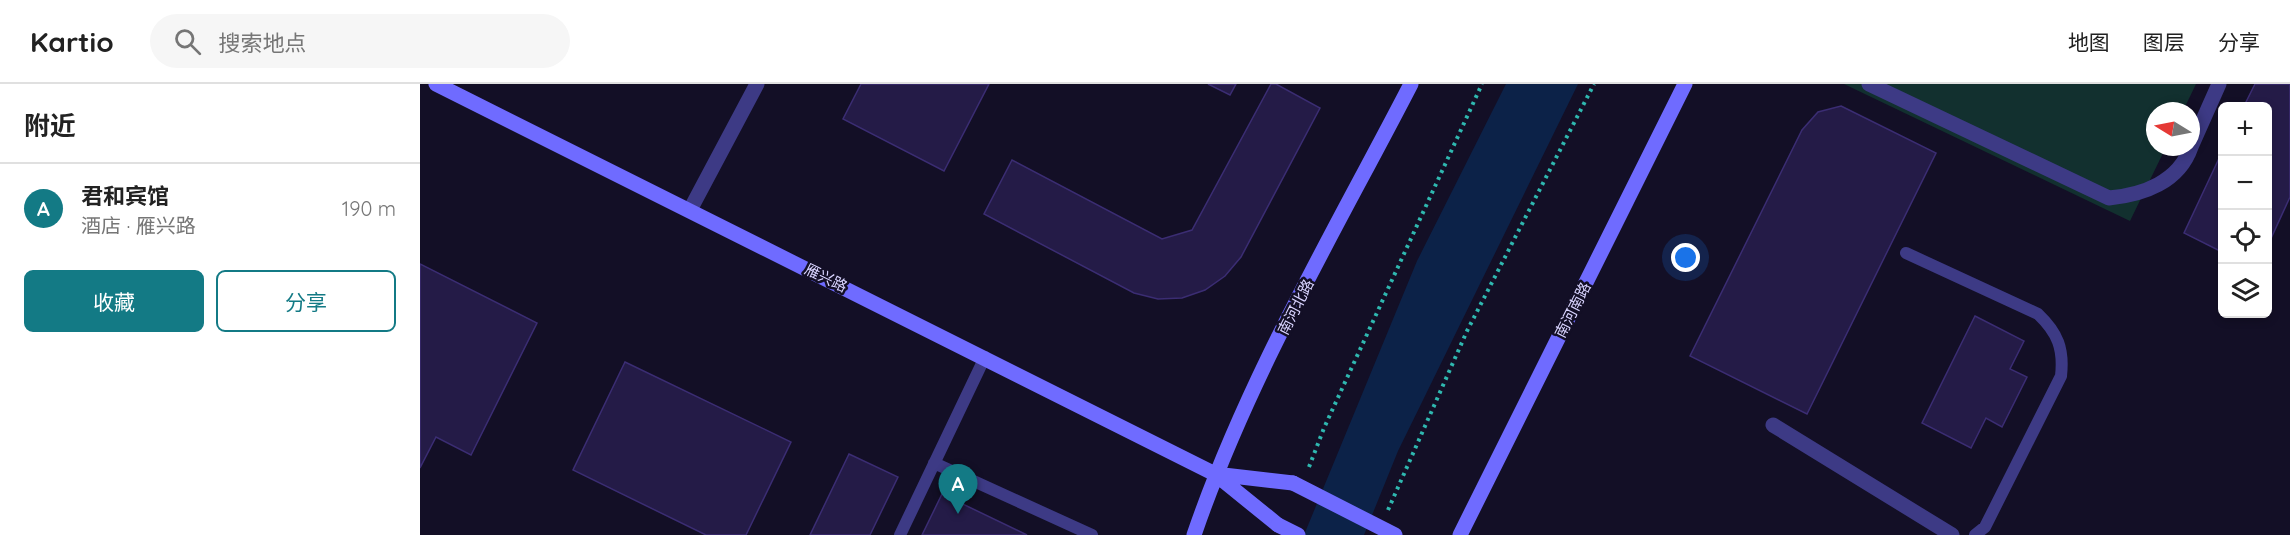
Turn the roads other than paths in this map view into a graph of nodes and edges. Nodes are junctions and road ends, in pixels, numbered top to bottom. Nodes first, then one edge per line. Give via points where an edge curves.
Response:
1 (435, 84) edge
2 (757, 84) edge
3 (1411, 84) edge
4 (1685, 84) edge
5 (1869, 84) edge
6 (2219, 84) edge
7 (2200, 127) edge
8 (2185, 156) edge
9 (690, 210) junction
10 (1906, 254) dead end
11 (985, 357) junction
12 (1773, 425) dead end
13 (934, 463) junction
14 (1215, 474) junction
15 (900, 535) edge
16 (1092, 535) edge
17 (1194, 535) edge
18 (1298, 535) edge
19 (1395, 535) edge
20 (1460, 535) edge
21 (1952, 535) edge
22 (1975, 535) edge

1 - 9 street, 雁兴路
2 - 9 street
3 - 14 street, 南河北路 via 1260,375
4 - 20 street, 南河南路
5 - 8 street via 2109,198 2133,196 2156,187 2175,172
6 - 7 street
9 - 11 street, 雁兴路
10 - 22 lane via 2038,314 2060,342 2061,376 1984,527
11 - 13 lane
11 - 14 street, 雁兴路
12 - 21 street
13 - 15 lane
13 - 16 lane
14 - 17 street, 南河北路
14 - 18 street, bridge via 1278,525
14 - 19 street, bridge via 1293,483

